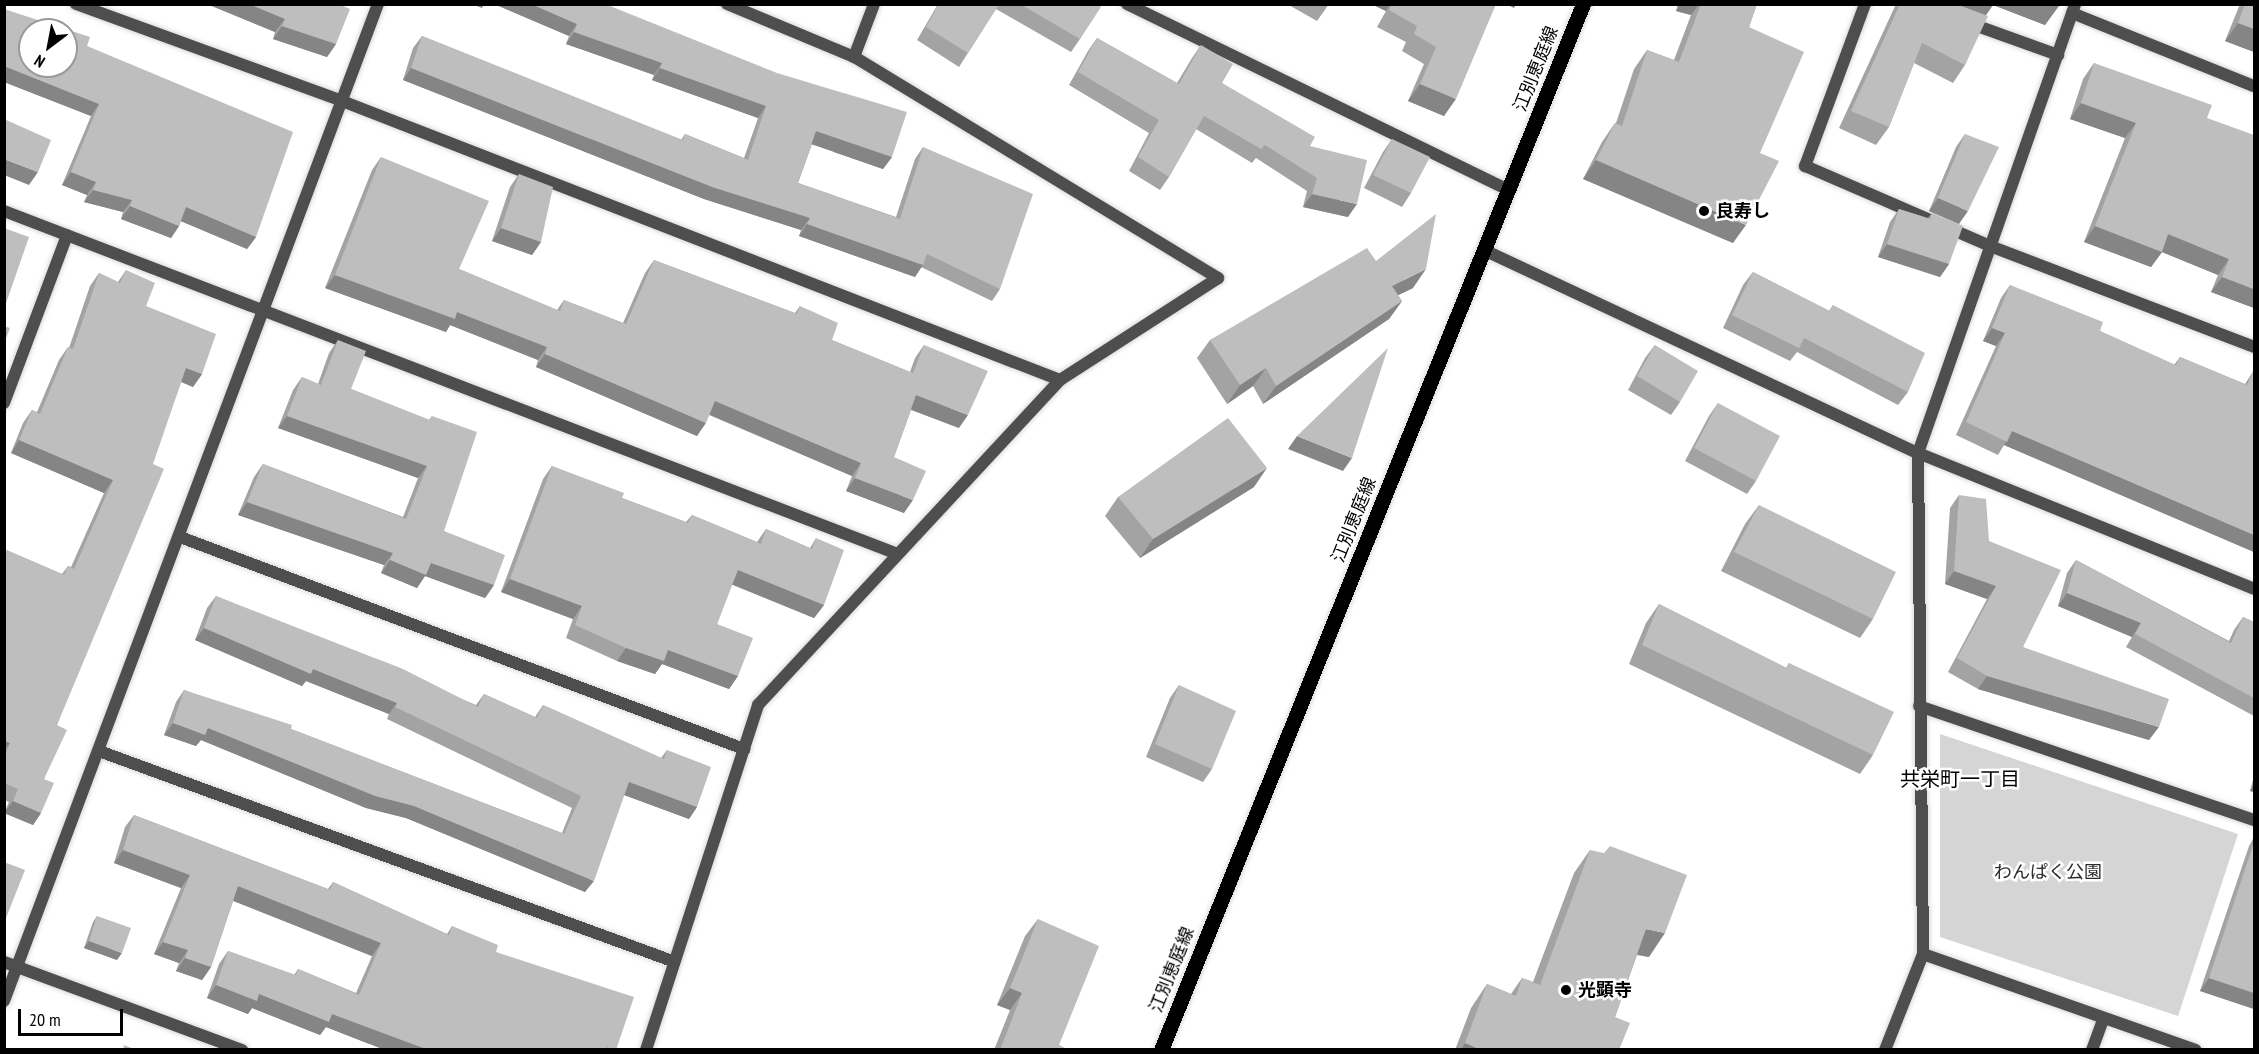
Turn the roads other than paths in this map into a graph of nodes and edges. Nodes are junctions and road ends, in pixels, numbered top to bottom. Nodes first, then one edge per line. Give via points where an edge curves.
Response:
1 (76, 4) edge
2 (378, 4) edge
3 (727, 4) edge
4 (874, 4) edge
5 (1127, 4) edge
6 (1583, 4) edge
7 (1865, 4) edge
8 (2074, 9) edge
9 (1950, 16) edge
10 (2058, 55) junction
11 (854, 57) junction
12 (2254, 86) edge
13 (342, 101) junction
14 (1509, 190) junction
15 (4, 211) edge
16 (67, 235) junction
17 (1990, 246) junction
18 (1484, 250) junction
19 (265, 311) junction
20 (2254, 347) edge
21 (1060, 380) junction
22 (4, 403) edge
23 (1918, 453) junction
24 (180, 537) junction
25 (895, 553) junction
26 (2254, 589) edge
27 (1919, 706) junction
28 (744, 749) junction
29 (99, 751) junction
30 (2254, 820) edge
31 (1923, 954) junction
32 (675, 962) junction
33 (10, 964) edge
34 (4, 1001) edge
35 (2103, 1020) junction
36 (242, 1050) edge
37 (646, 1050) edge
38 (1161, 1050) edge
39 (1885, 1050) edge
40 (2092, 1050) edge
41 (2196, 1050) edge

1 - 13 street
2 - 13 street
3 - 11 street
4 - 11 street
5 - 14 street
6 - 14 main road, 江別恵庭線
7 - 17 street via 1805,166
8 - 10 street
8 - 12 street
9 - 10 street
10 - 17 street
11 - 21 street via 1218,278
13 - 19 street
13 - 21 street
14 - 18 main road, 江別恵庭線
15 - 16 street
16 - 19 street
16 - 22 street
17 - 20 street
17 - 23 street
18 - 23 street
18 - 38 main road, 江別恵庭線
19 - 24 street
19 - 25 street
21 - 25 street
23 - 26 street
23 - 27 street
24 - 28 street
24 - 29 street
25 - 28 street via 758,705
27 - 30 street
27 - 31 street
28 - 32 street
29 - 32 street
29 - 33 street
31 - 35 street
31 - 39 street
32 - 37 street
33 - 34 street
33 - 36 street
35 - 40 street
35 - 41 street

